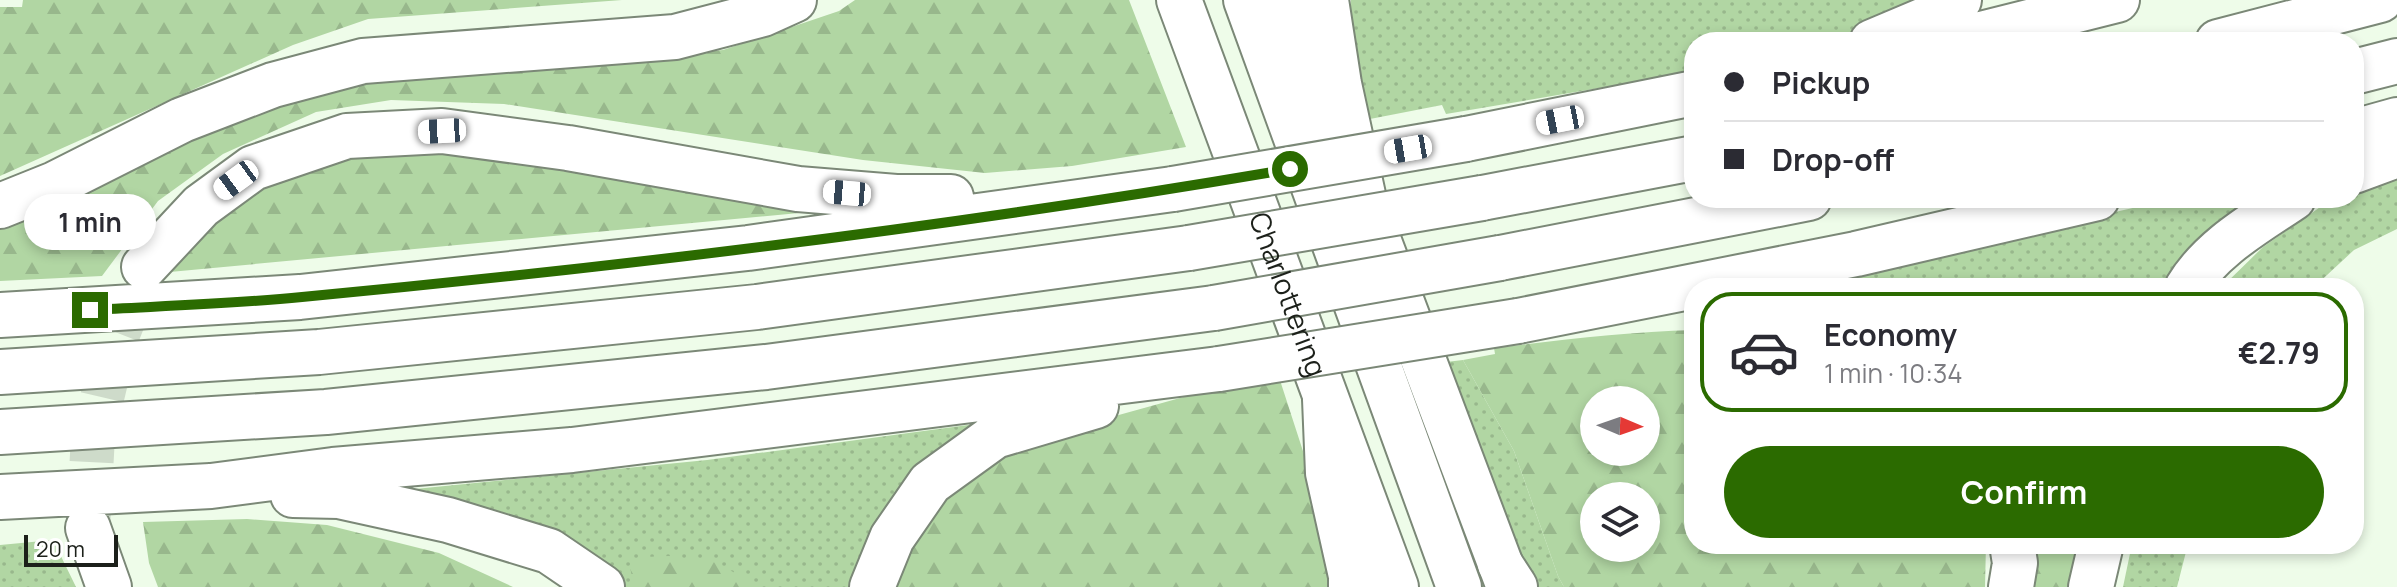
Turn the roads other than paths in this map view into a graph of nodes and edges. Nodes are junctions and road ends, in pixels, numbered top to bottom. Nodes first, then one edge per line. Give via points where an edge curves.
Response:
1 (794, 0) edge
2 (1179, 0) edge
3 (1246, 0) edge
4 (1288, 0) edge
5 (1326, 0) edge
6 (1959, 0) edge
7 (2117, 0) edge
8 (2380, 0) edge
9 (1896, 32) edge
10 (1989, 32) edge
11 (2257, 32) edge
12 (2397, 61) edge
13 (2364, 69) edge
14 (1684, 95) edge
15 (2397, 120) edge
16 (2364, 129) edge
17 (2397, 155) edge
18 (1684, 160) edge
19 (2364, 167) edge
20 (1173, 189) junction
21 (1363, 195) junction
22 (0, 206) edge
23 (1758, 208) edge
24 (2054, 208) edge
25 (2278, 208) edge
26 (144, 267) tunnel mouth
27 (1735, 278) edge
28 (2194, 278) edge
29 (1684, 288) edge
30 (1684, 307) edge
31 (0, 315) edge
32 (1518, 321) junction
33 (1219, 369) junction
34 (0, 372) edge
35 (1325, 399) junction
36 (0, 432) edge
37 (211, 486) junction
38 (0, 497) edge
39 (88, 528) tunnel mouth
40 (2014, 554) edge
41 (2099, 554) edge
42 (1508, 579) edge
43 (109, 587) edge
44 (602, 587) edge
45 (872, 587) edge
46 (1351, 587) edge
47 (1396, 587) edge
48 (1459, 587) edge
49 (2011, 587) edge
50 (2091, 587) edge

1 - 22 highway via 763,14 675,37 363,61 273,85 182,120
2 - 35 highway, Charlottering
3 - 48 highway
4 - 21 highway
5 - 21 highway
6 - 9 highway
7 - 10 highway
8 - 11 highway
12 - 13 highway
14 - 20 highway, bridge
15 - 16 highway
17 - 19 highway
18 - 34 highway, bridge via 1189,248 757,307 319,352
20 - 26 highway via 896,197 798,189 442,131 347,136 253,168 201,206
20 - 31 highway via 748,248 315,296
21 - 42 highway
23 - 36 highway, bridge via 1214,308 766,367 326,412
24 - 27 highway
25 - 28 highway via 2234,238
29 - 32 highway
30 - 32 highway
32 - 33 highway, bridge
33 - 37 highway via 572,450
33 - 45 highway via 995,436 930,483 892,538
35 - 46 highway via 1328,473
35 - 47 highway, Charlottering
37 - 38 highway
37 - 44 highway via 339,496 448,520 549,551
39 - 43 highway
40 - 49 highway
41 - 50 highway

